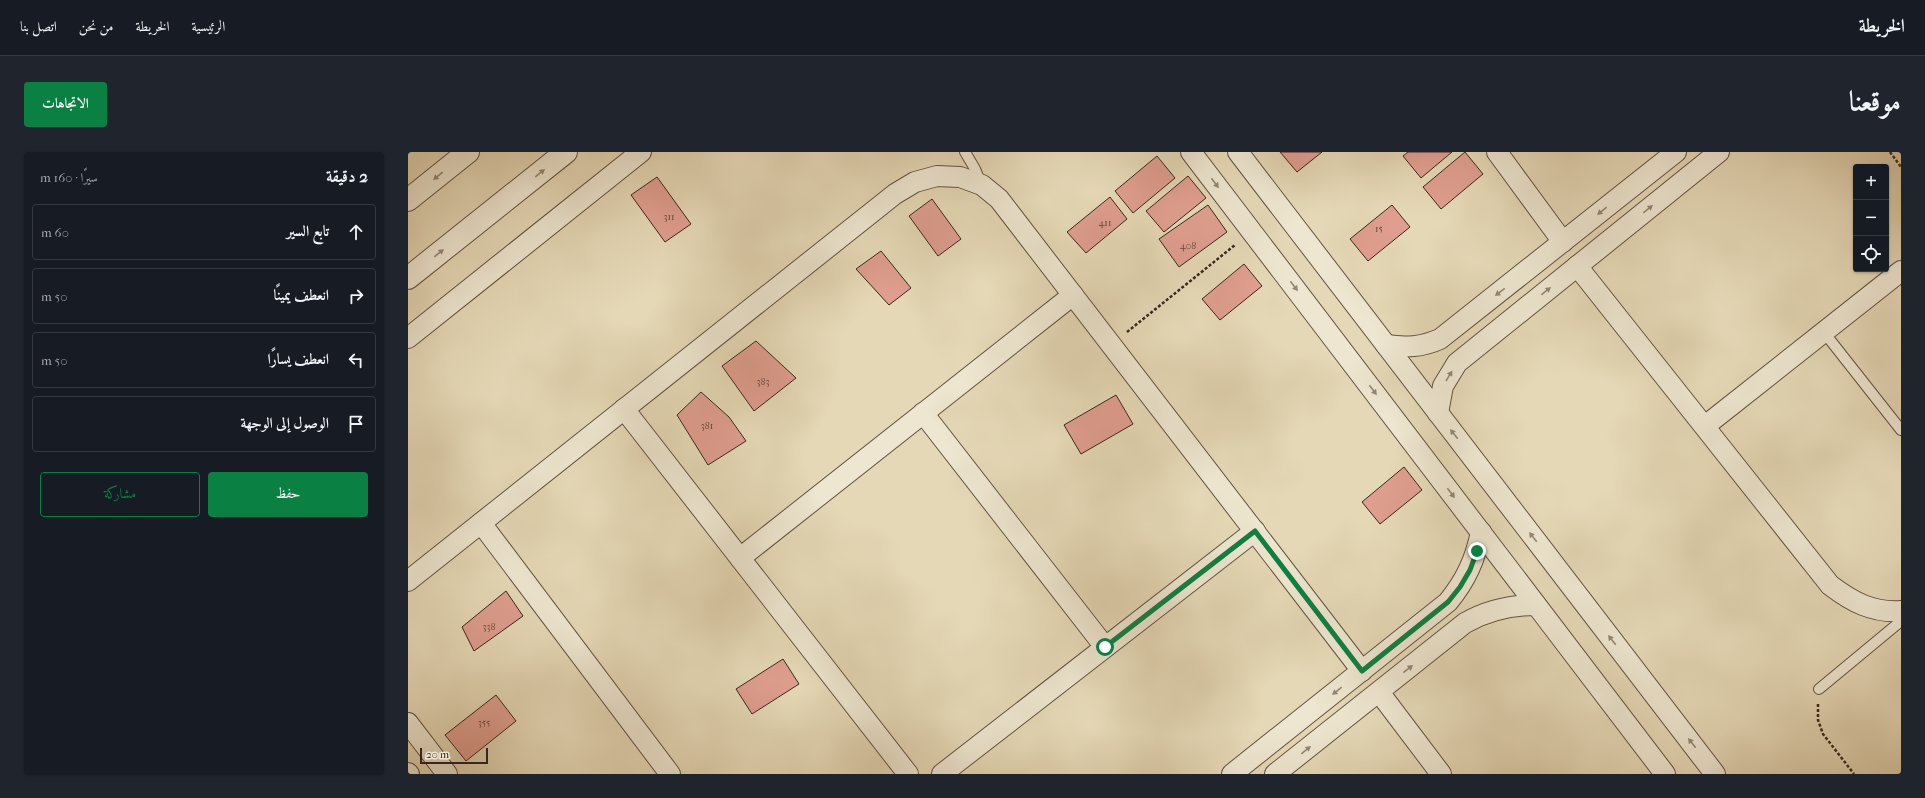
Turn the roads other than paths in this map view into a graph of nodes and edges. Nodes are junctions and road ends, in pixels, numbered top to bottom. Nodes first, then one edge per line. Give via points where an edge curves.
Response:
1 (468, 152) edge
2 (566, 152) edge
3 (641, 152) edge
4 (965, 152) edge
5 (1191, 152) edge
6 (1238, 152) edge
7 (1497, 152) edge
8 (1676, 152) edge
9 (1719, 152) edge
10 (982, 185) junction
11 (408, 200) edge
12 (1563, 242) junction
13 (1577, 266) junction
14 (1901, 271) edge
15 (408, 278) edge
16 (1073, 294) junction
17 (1823, 331) junction
18 (408, 338) edge
19 (1386, 345) junction
20 (624, 409) junction
21 (924, 413) junction
22 (1438, 413) junction
23 (1705, 426) junction
24 (1901, 430) edge
25 (481, 523) junction
26 (1255, 531) junction
27 (1481, 532) junction
28 (740, 558) junction
29 (408, 581) edge
30 (1536, 605) junction
31 (1901, 611) edge
32 (1901, 621) edge
33 (1105, 647) junction
34 (1362, 671) junction
35 (1819, 689) road end
36 (1379, 692) junction
37 (408, 724) edge
38 (447, 774) edge
39 (670, 774) edge
40 (908, 774) edge
41 (942, 774) edge
42 (1232, 774) edge
43 (1275, 774) edge
44 (1441, 774) edge
45 (1665, 774) edge
46 (1715, 774) edge

1 -> 11 street
15 -> 2 street
3 - 18 street
4 - 10 lane
5 -> 27 street
6 - 19 street
7 - 12 street
8 -> 12 street
13 -> 9 street
10 - 16 street via 1000,199
10 - 20 street via 960,177 937,176 915,182 895,194
12 -> 19 street via 1440,339 1413,348
22 -> 13 street via 1443,386 1457,363
13 - 23 street
14 - 17 street
16 - 21 street
16 - 26 street
17 - 23 street
17 - 24 lane
19 - 22 street
20 - 25 street
20 - 28 street
21 - 28 street
21 - 33 street
46 -> 22 street
23 - 31 street via 1830,585 1848,599 1869,608
25 - 29 street
25 - 39 street
26 - 33 street
26 - 34 street
27 - 30 street
27 - 34 street via 1470,570 1448,602
28 - 40 street
36 -> 30 street via 1470,620 1499,608
30 - 45 street
32 - 35 lane
33 - 41 street
34 -> 42 street
43 -> 36 street
36 - 44 street
37 - 38 street

